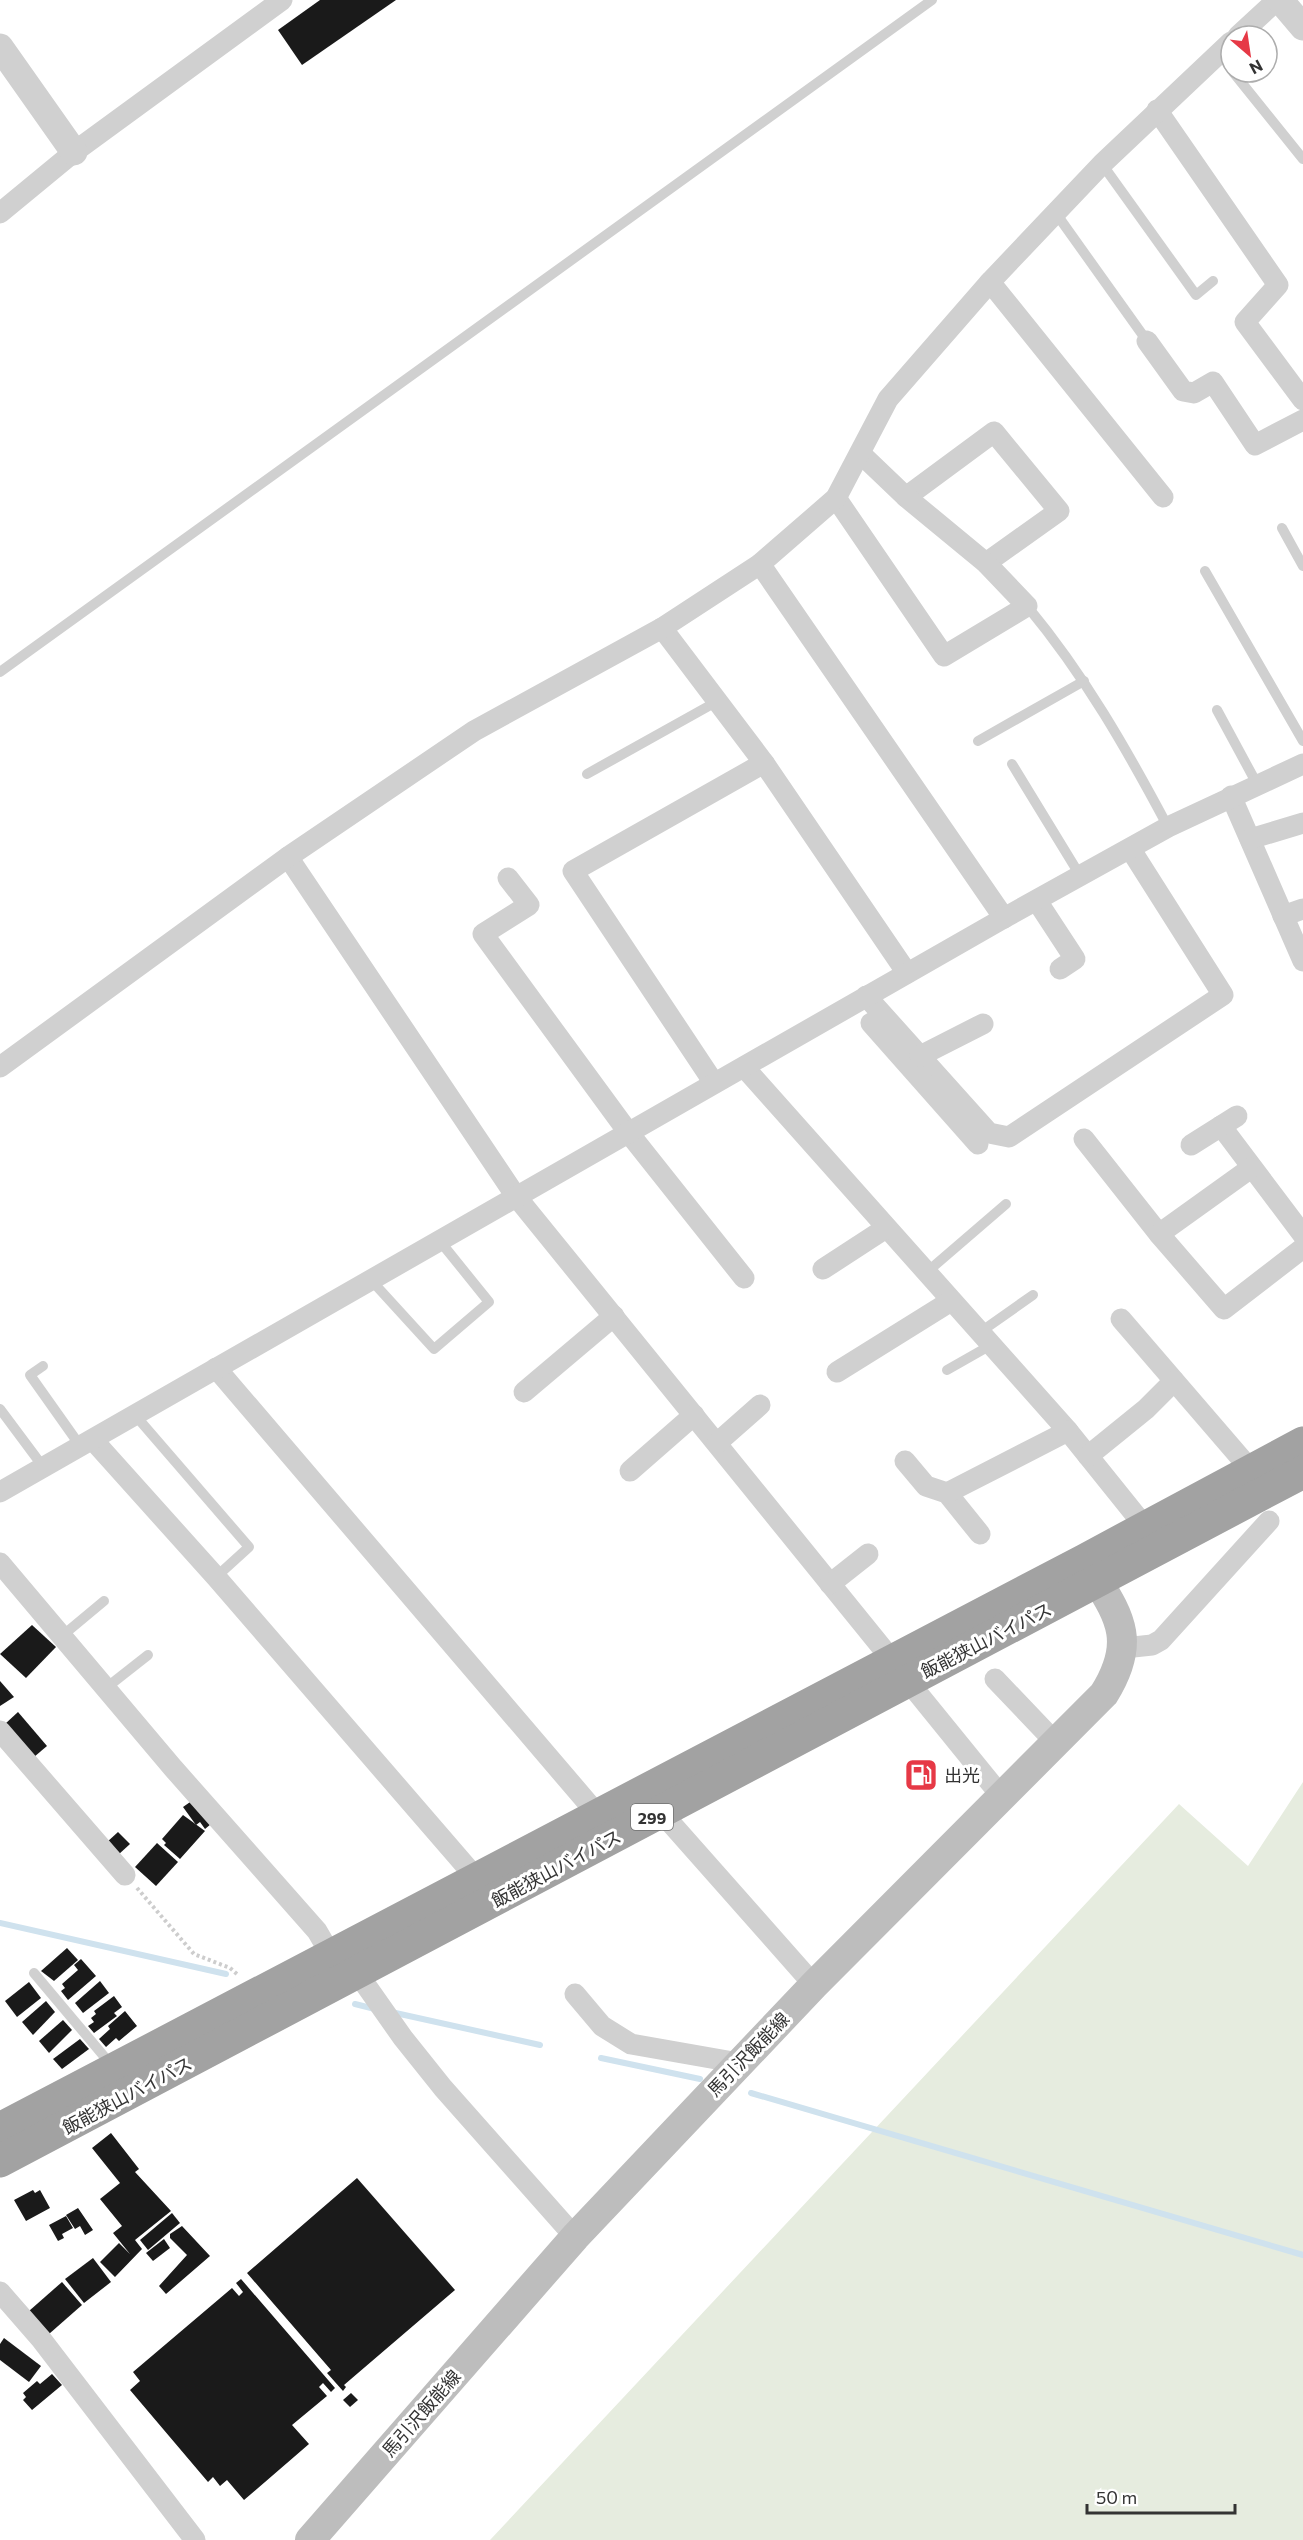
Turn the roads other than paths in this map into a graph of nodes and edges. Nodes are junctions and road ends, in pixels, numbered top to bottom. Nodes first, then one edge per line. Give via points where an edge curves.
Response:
1 (282, 0) edge
2 (932, 0) edge
3 (1279, 0) edge
4 (1252, 24) edge
5 (1303, 27) edge
6 (0, 47) edge
7 (1219, 65) edge
8 (1247, 84) edge
9 (1157, 110) junction
10 (74, 152) junction
11 (1303, 159) edge
12 (1102, 164) junction
13 (1055, 212) junction
14 (0, 213) edge
15 (1213, 281) dead end
16 (990, 282) junction
17 (1147, 341) joint
18 (1303, 400) edge
19 (1303, 420) edge
20 (861, 454) junction
21 (906, 497) junction
22 (1163, 497) dead end
23 (836, 498) junction
24 (1282, 528) dead end
25 (987, 563) junction
26 (760, 564) junction
27 (1303, 566) edge
28 (1205, 571) dead end
29 (1027, 606) junction
30 (662, 628) junction
31 (0, 672) edge
32 (1084, 681) junction
33 (716, 702) junction
34 (1217, 711) dead end
35 (978, 741) dead end
36 (1303, 741) edge
37 (764, 763) junction
38 (1012, 764) dead end
39 (1303, 764) edge
40 (587, 774) dead end
41 (1257, 784) junction
42 (1231, 796) junction
43 (1303, 823) edge
44 (1168, 827) junction
45 (1250, 840) junction
46 (1131, 850) junction
47 (288, 857) junction
48 (1081, 877) junction
49 (508, 878) dead end
50 (1037, 901) junction
51 (1293, 913) edge
52 (1004, 918) junction
53 (1303, 961) edge
54 (1060, 969) dead end
55 (907, 973) junction
56 (860, 1000) junction
57 (983, 1024) dead end
58 (920, 1056) junction
59 (0, 1067) edge
60 (744, 1067) junction
61 (714, 1083) junction
62 (628, 1132) junction
63 (1084, 1139) dead end
64 (978, 1144) dead end
65 (1191, 1145) dead end
66 (1251, 1168) junction
67 (515, 1196) junction
68 (1006, 1204) dead end
69 (1299, 1224) edge
70 (886, 1228) junction
71 (1159, 1234) junction
72 (439, 1240) junction
73 (1303, 1248) edge
74 (823, 1269) dead end
75 (927, 1272) junction
76 (744, 1278) dead end
77 (372, 1280) junction
78 (1033, 1295) dead end
79 (951, 1301) junction
80 (614, 1316) junction
81 (1121, 1319) dead end
82 (985, 1339) junction
83 (43, 1366) dead end
84 (216, 1368) junction
85 (947, 1370) dead end
86 (837, 1372) dead end
87 (1174, 1381) junction
88 (524, 1392) dead end
89 (760, 1405) dead end
90 (0, 1409) edge
91 (135, 1415) junction
92 (694, 1415) junction
93 (1068, 1431) junction
94 (87, 1443) junction
95 (717, 1443) junction
96 (1303, 1443) edge
97 (1088, 1456) junction
98 (905, 1461) dead end
99 (44, 1468) junction
100 (1251, 1470) junction
101 (630, 1471) dead end
102 (1303, 1472) edge
103 (0, 1492) edge
104 (946, 1493) junction
105 (1269, 1521) dead end
106 (1146, 1528) junction
107 (980, 1534) dead end
108 (868, 1554) dead end
109 (0, 1563) edge
110 (1092, 1571) junction
111 (216, 1577) junction
112 (830, 1584) junction
113 (104, 1601) dead end
114 (62, 1636) junction
115 (1124, 1648) junction
116 (148, 1655) dead end
117 (899, 1670) junction
118 (995, 1679) dead end
119 (106, 1688) junction
120 (0, 1731) edge
121 (1056, 1743) junction
122 (1002, 1797) junction
123 (661, 1812) junction
124 (598, 1815) junction
125 (125, 1875) road end
126 (477, 1879) junction
127 (332, 1955) junction
128 (34, 1973) dead end
129 (358, 1974) junction
130 (814, 1985) junction
131 (575, 1994) dead end
132 (739, 2063) junction
133 (115, 2069) junction
134 (0, 2129) edge
135 (0, 2161) edge
136 (575, 2237) junction
137 (0, 2292) edge
138 (195, 2540) edge
139 (310, 2540) edge

1 - 10 street
2 - 31 lane
3 - 4 street
3 - 5 street
6 - 10 street
7 - 9 street
8 - 11 lane
9 - 12 street
9 - 18 street via 1278,285 1245,322
10 - 14 street
12 - 13 street
12 - 15 lane via 1196,295
13 - 16 street
13 - 17 lane
16 - 20 street via 888,399
16 - 22 street
17 - 19 street via 1183,391 1194,393 1213,382 1255,445
20 - 21 street
20 - 23 street
21 - 25 street
21 - 25 street via 994,432 1059,511
23 - 26 street
23 - 29 street via 944,656
24 - 27 lane
25 - 29 street
26 - 30 street
26 - 52 street
28 - 36 lane
29 - 32 lane
30 - 33 street
30 - 47 street via 474,731
32 - 35 lane
32 - 44 lane via 1113,725
33 - 37 street
33 - 40 lane
34 - 41 lane
37 - 55 street
37 - 61 street via 573,871
38 - 48 lane
39 - 41 street
41 - 42 street
42 - 44 street
42 - 45 street
43 - 45 street
44 - 46 street
45 - 51 street
46 - 48 street
46 - 58 street via 1223,995 1009,1137 989,1133
47 - 59 street
47 - 67 street
48 - 50 street
49 - 62 street via 529,905 483,934
50 - 52 street
50 - 54 street via 1075,959
51 - 53 street
52 - 55 street
55 - 56 street
56 - 58 street
56 - 60 street
56 - 64 street
57 - 58 street
60 - 61 street
60 - 70 street
61 - 62 street
62 - 67 street
62 - 76 street
63 - 71 street
65 - 66 street via 1229,1121
66 - 69 street
66 - 71 street
67 - 72 street
67 - 80 street
68 - 75 lane
70 - 74 street
70 - 75 street
71 - 73 street via 1224,1309
72 - 77 street
72 - 77 lane via 489,1302 434,1349
75 - 79 street
77 - 84 street
78 - 82 lane
79 - 82 street
79 - 86 street
80 - 88 street
80 - 92 street
81 - 87 street
82 - 85 lane
82 - 93 street
83 - 94 lane via 30,1375
84 - 91 street
84 - 124 street
87 - 97 street
87 - 100 street
89 - 95 street
90 - 99 lane
91 - 94 street
91 - 111 lane via 249,1547
92 - 95 street
92 - 101 street
93 - 97 street
93 - 104 street
94 - 99 street
94 - 111 street
95 - 112 street
96 - 100 highway, 飯能狭山バイパス / 299
97 - 106 street
98 - 104 street via 926,1486
99 - 103 street
100 - 106 highway, 飯能狭山バイパス / 299
102 - 110 highway, 飯能狭山バイパス / 299
104 - 107 street
105 - 115 street via 1161,1640
106 - 110 highway, 飯能狭山バイパス / 299
108 - 112 street
109 - 114 street
110 - 115 main road via 1123,1630
110 - 117 highway, 飯能狭山バイパス / 299
111 - 126 street
112 - 117 street
113 - 114 lane
114 - 119 street
115 - 121 main road, 馬引沢飯能線 via 1104,1694
116 - 119 lane
117 - 122 street
117 - 123 highway, 飯能狭山バイパス / 299
117 - 124 highway, 飯能狭山バイパス / 299
118 - 121 street
119 - 127 street via 317,1931
120 - 125 street
121 - 122 main road, 馬引沢飯能線
122 - 130 main road, 馬引沢飯能線
123 - 129 highway, 飯能狭山バイパス / 299
123 - 130 street
124 - 126 highway, 飯能狭山バイパス / 299
126 - 127 highway, 飯能狭山バイパス / 299
127 - 133 highway, 飯能狭山バイパス / 299
128 - 133 lane
129 - 135 highway, 飯能狭山バイパス / 299
129 - 136 street via 443,2088
130 - 132 main road, 馬引沢飯能線
131 - 132 street via 602,2026 631,2044
132 - 136 main road, 馬引沢飯能線
133 - 134 highway, 飯能狭山バイパス / 299
136 - 139 main road, 馬引沢飯能線
137 - 138 street via 41,2339

